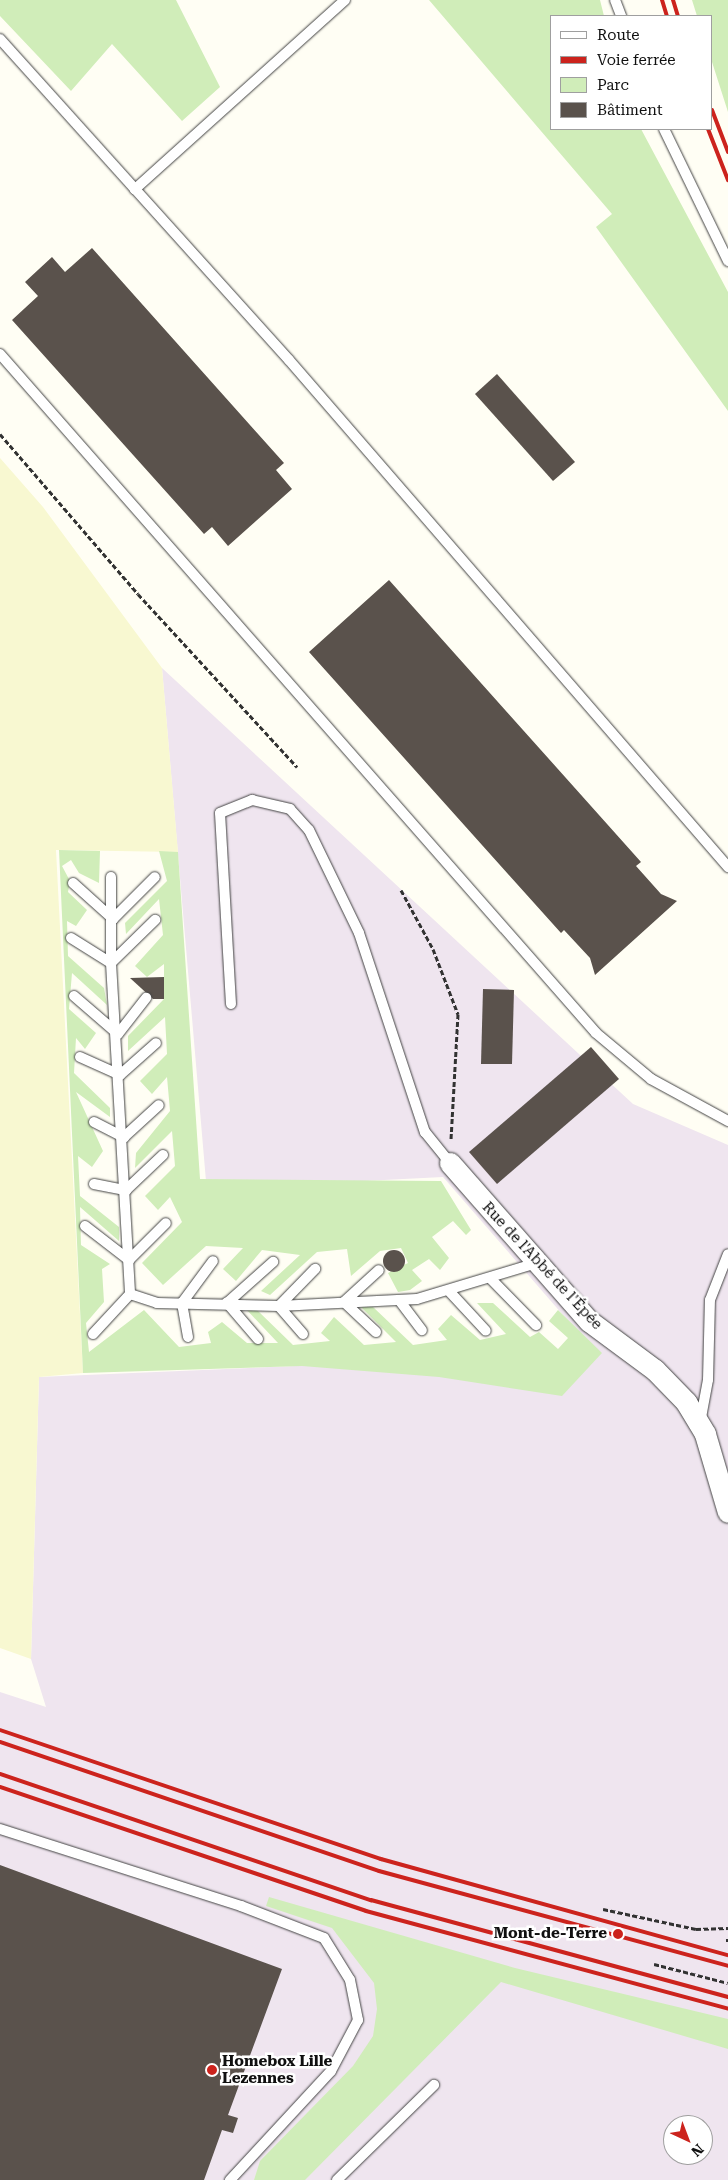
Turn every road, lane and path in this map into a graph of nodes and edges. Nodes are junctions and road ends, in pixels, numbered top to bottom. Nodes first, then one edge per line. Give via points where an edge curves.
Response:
1 (615, 0) edge
2 (341, 1) edge
3 (621, 15) edge
4 (0, 39) edge
5 (664, 130) edge
6 (135, 189) junction
7 (728, 261) edge
8 (0, 354) edge
9 (0, 434) edge
10 (297, 767) dead end
11 (728, 867) edge
12 (111, 877) dead end
13 (155, 877) dead end
14 (73, 883) dead end
15 (400, 890) dead end
16 (113, 918) junction
17 (155, 920) dead end
18 (71, 938) dead end
19 (111, 963) junction
20 (74, 996) dead end
21 (146, 998) dead end
22 (231, 1004) dead end
23 (118, 1034) junction
24 (156, 1043) dead end
25 (80, 1057) dead end
26 (120, 1075) junction
27 (158, 1104) dead end
28 (728, 1121) edge
29 (94, 1122) dead end
30 (124, 1137) junction
31 (162, 1155) dead end
32 (450, 1164) junction
33 (94, 1184) dead end
34 (126, 1190) junction
35 (166, 1223) dead end
36 (85, 1226) dead end
37 (728, 1254) edge
38 (129, 1260) junction
39 (213, 1261) dead end
40 (273, 1262) dead end
41 (537, 1263) junction
42 (315, 1269) dead end
43 (379, 1270) dead end
44 (490, 1278) junction
45 (449, 1291) junction
46 (130, 1294) junction
47 (398, 1300) junction
48 (344, 1302) junction
49 (182, 1303) junction
50 (227, 1303) junction
51 (279, 1306) junction
52 (536, 1325) dead end
53 (422, 1330) dead end
54 (486, 1331) dead end
55 (376, 1332) dead end
56 (92, 1334) dead end
57 (303, 1334) dead end
58 (188, 1336) dead end
59 (258, 1339) dead end
60 (700, 1423) junction
61 (728, 1512) edge
62 (0, 1829) edge
63 (603, 1909) dead end
64 (728, 1928) edge
65 (654, 1964) dead end
66 (728, 1983) edge
67 (434, 2086) dead end
68 (230, 2180) edge
69 (337, 2180) edge

1 - 3 lane
2 - 6 lane
4 - 6 lane
5 - 7 lane
6 - 11 lane via 289,360
8 - 28 lane via 596,1033 651,1079
9 - 10 path via 138,594
12 - 16 lane
13 - 16 lane
14 - 16 lane
15 - 32 path via 433,949 458,1014
16 - 19 lane
17 - 19 lane
18 - 19 lane
19 - 23 lane
20 - 23 lane
21 - 23 lane
22 - 32 lane via 220,813 252,800 290,809 309,830 359,933 425,1132
23 - 26 lane
24 - 26 lane
25 - 26 lane
26 - 30 lane
27 - 30 lane
29 - 30 lane
30 - 34 lane
31 - 34 lane
32 - 41 street, Rue de l'Abbé de l'Épée
33 - 34 lane
34 - 38 lane
35 - 38 lane
36 - 38 lane
37 - 60 lane via 710,1300 708,1380
38 - 46 lane
39 - 49 lane
40 - 50 lane
41 - 44 lane
41 - 60 street, Rue de l'Abbé de l'Épée via 589,1321 671,1385
42 - 51 lane
43 - 48 lane
44 - 45 lane
44 - 52 lane
45 - 47 lane
45 - 54 lane
46 - 49 lane via 157,1303
46 - 56 lane
47 - 48 lane
47 - 53 lane
48 - 51 lane
48 - 55 lane
49 - 50 lane
49 - 58 lane
50 - 51 lane
50 - 59 lane
51 - 57 lane
60 - 61 street, Rue de l'Abbé de l'Épée
62 - 68 lane via 241,1906 324,1938 350,1980 358,2020 331,2071
63 - 64 path via 696,1929
65 - 66 path
67 - 69 lane

